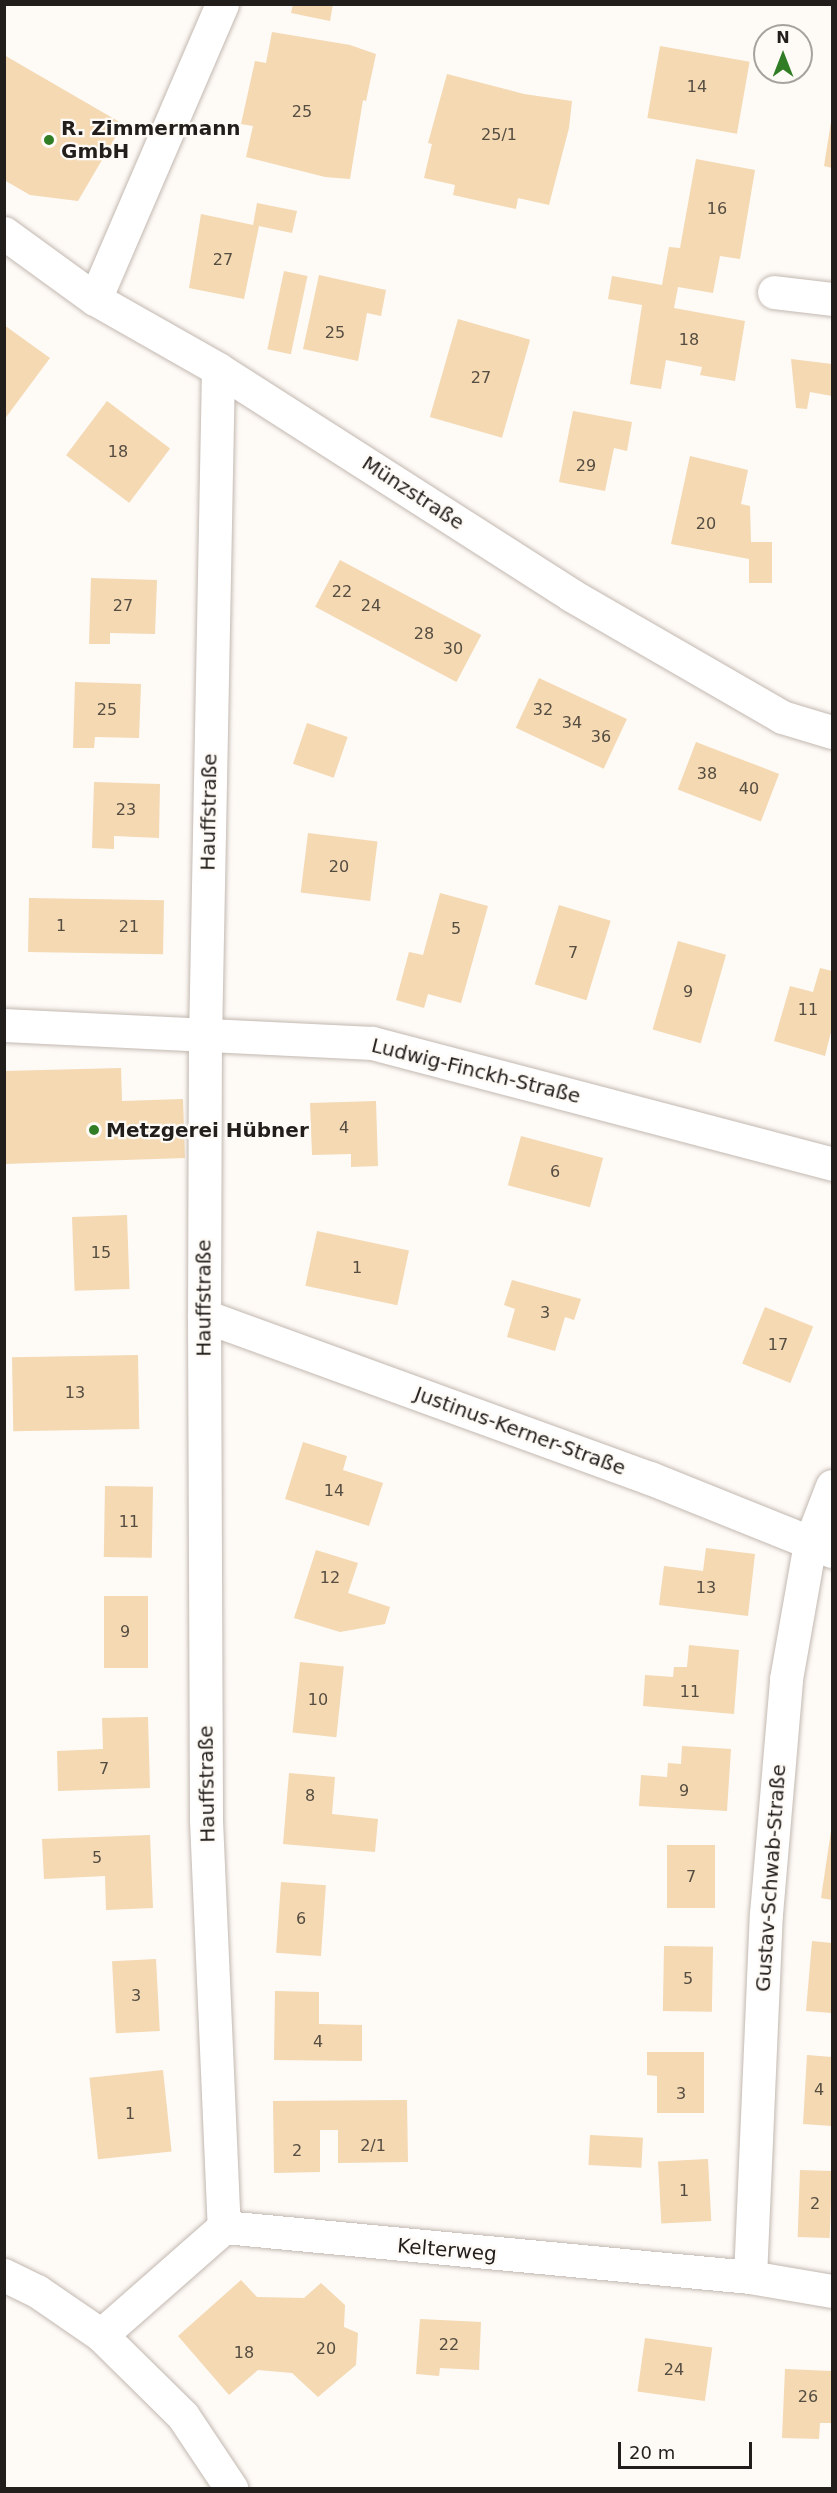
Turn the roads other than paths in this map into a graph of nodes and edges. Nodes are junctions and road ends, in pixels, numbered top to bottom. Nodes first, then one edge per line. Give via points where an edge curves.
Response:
1 (222, 4) edge
2 (4, 233) edge
3 (774, 292) dead end
4 (95, 299) junction
5 (832, 299) edge
6 (218, 369) junction
7 (832, 732) edge
8 (4, 1025) edge
9 (205, 1037) junction
10 (832, 1164) edge
11 (204, 1316) junction
12 (832, 1486) edge
13 (821, 1547) edge
14 (225, 2227) junction
15 (4, 2274) edge
16 (750, 2277) junction
17 (832, 2291) edge
18 (100, 2335) junction
19 (231, 2488) edge

1 - 4 street
2 - 4 street, Münzstraße
3 - 5 street
4 - 6 street, Münzstraße
6 - 7 street, Münzstraße via 571,595 782,717
6 - 9 street, Hauffstraße
8 - 9 street, Ludwig-Finckh-Straße
9 - 10 street, Ludwig-Finckh-Straße via 372,1043
9 - 11 street, Hauffstraße
11 - 13 street, Justinus-Kerner-Straße via 651,1478
11 - 14 street, Hauffstraße via 206,1820
12 - 13 street, Gustav-Schwab-Straße
13 - 16 street, Gustav-Schwab-Straße via 786,1679 767,1902
14 - 16 street, Kelterweg
14 - 18 street
15 - 18 street via 37,2291
16 - 17 street, Kelterweg
18 - 19 street via 183,2416

